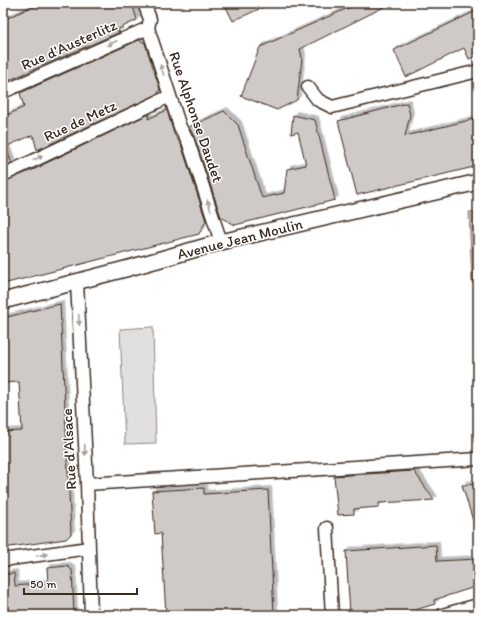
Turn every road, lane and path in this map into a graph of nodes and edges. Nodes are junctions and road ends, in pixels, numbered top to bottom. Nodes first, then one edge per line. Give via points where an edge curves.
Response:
1 (144, 3) edge
2 (148, 28) junction
3 (478, 71) edge
4 (308, 87) dead end
5 (3, 92) edge
6 (170, 96) junction
7 (3, 175) edge
8 (478, 182) edge
9 (221, 242) junction
10 (77, 282) junction
11 (3, 301) edge
12 (478, 459) edge
13 (86, 484) junction
14 (328, 528) dead end
15 (89, 548) junction
16 (3, 560) edge
17 (478, 604) edge
18 (91, 615) edge
19 (332, 615) edge
20 (442, 615) edge

1 - 2 street, Rue Alphonse Daudet via 150,19
2 -> 5 street, Rue d'Austerlitz
6 -> 2 street, Rue Alphonse Daudet
3 - 4 street via 332,107 318,100
7 -> 6 street, Rue de Metz
9 -> 6 street, Rue Alphonse Daudet via 188,141 180,127
8 - 9 street, Avenue Jean Moulin
9 - 10 street, Avenue Jean Moulin
10 - 11 street, Avenue Jean Moulin
10 -> 13 street, Rue d'Alsace
12 - 13 street
13 - 15 street, Rue d'Alsace
14 - 19 street
16 -> 15 street
15 - 18 street, Rue d'Alsace
17 - 20 street

